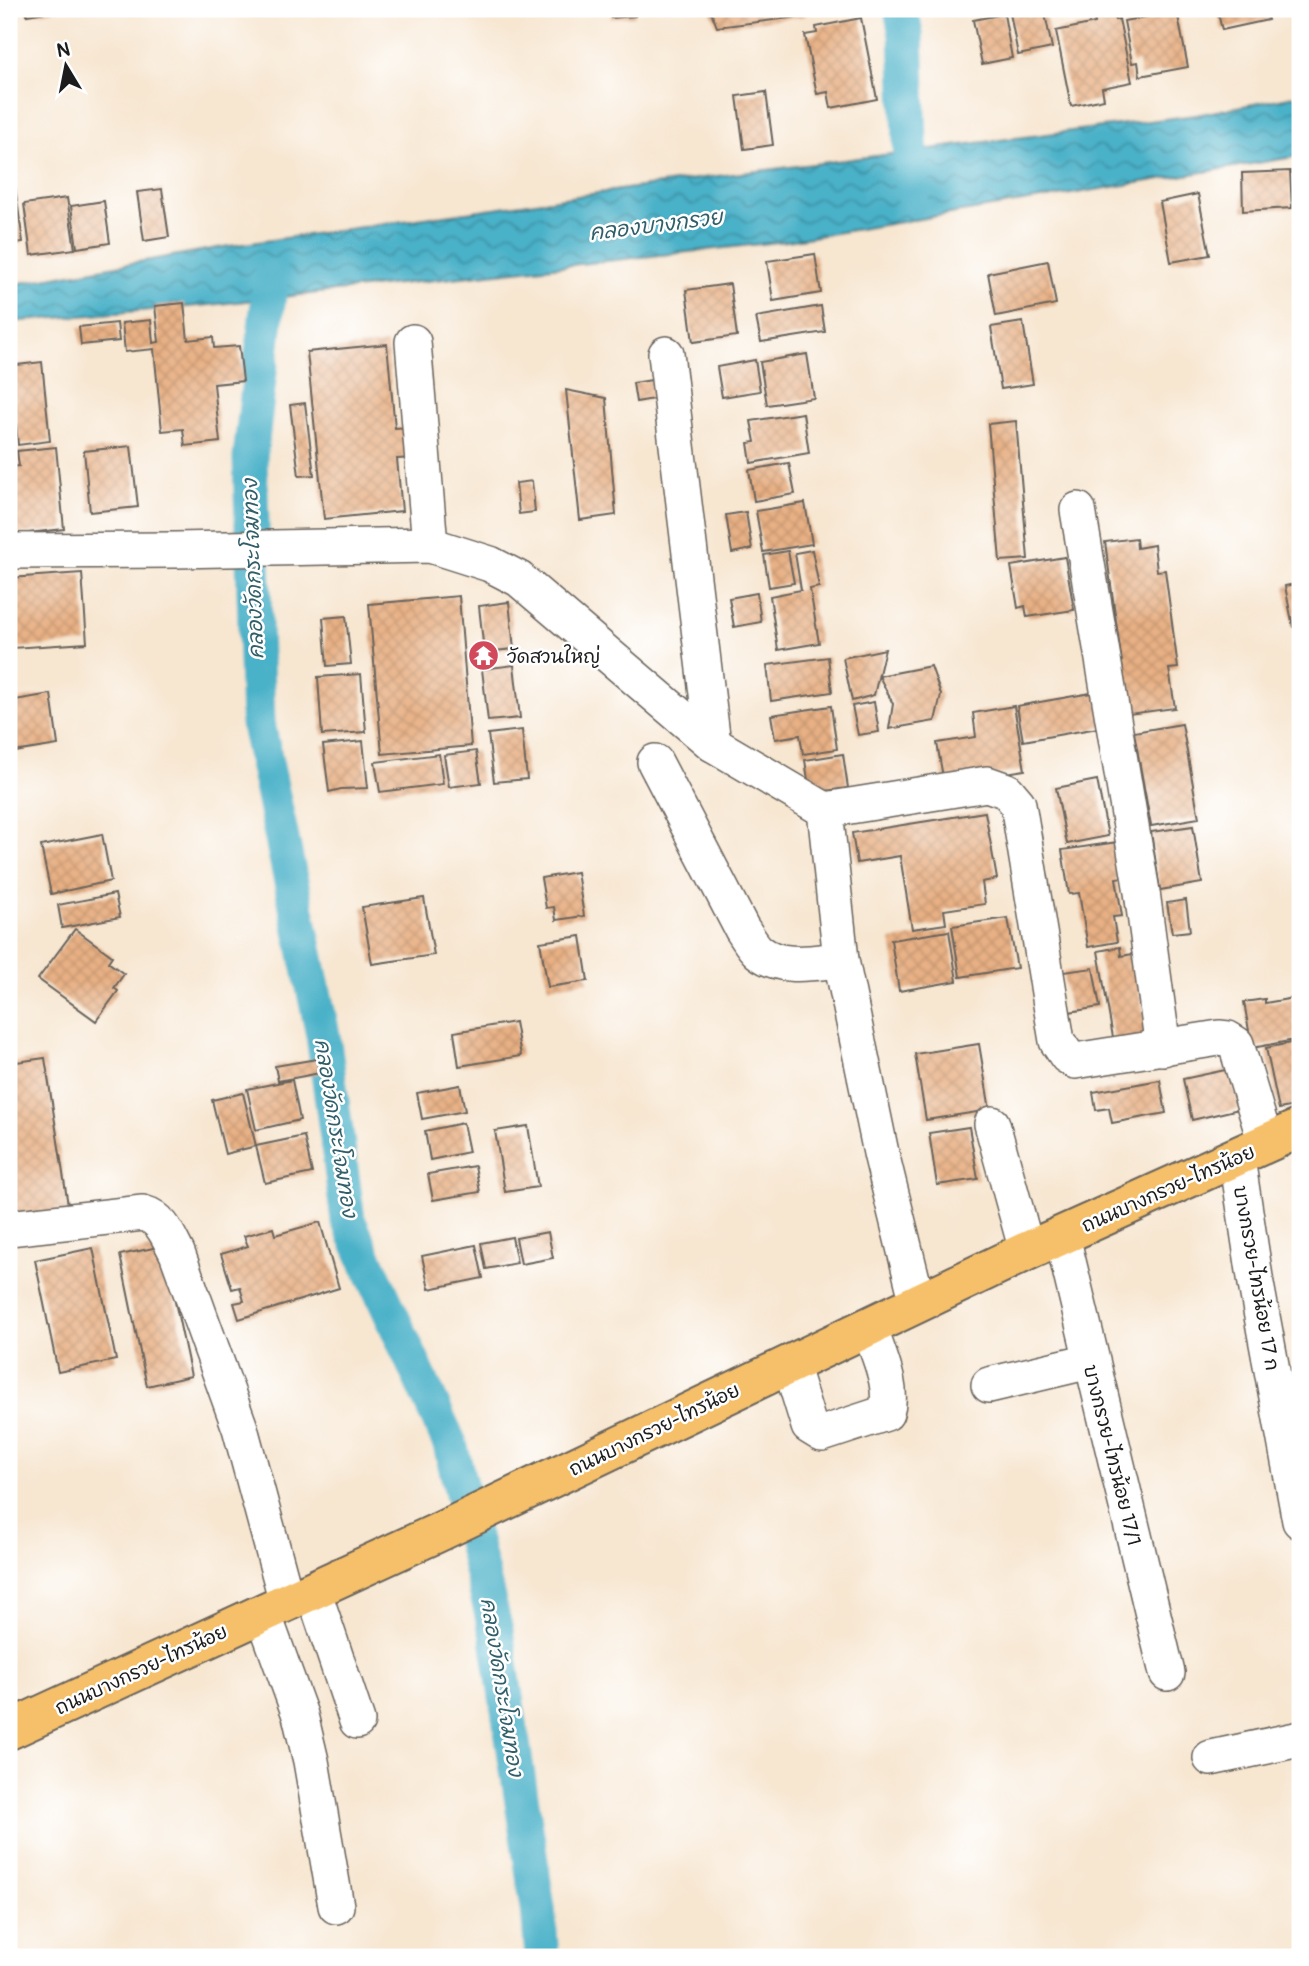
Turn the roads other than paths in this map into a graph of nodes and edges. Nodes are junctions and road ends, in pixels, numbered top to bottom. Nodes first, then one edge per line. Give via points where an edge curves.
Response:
1 (413, 342) dead end
2 (666, 354) dead end
3 (1078, 510) dead end
4 (430, 545) junction
5 (9, 551) edge
6 (713, 744) junction
7 (655, 762) dead end
8 (825, 810) junction
9 (841, 960) junction
10 (1163, 1048) junction
11 (992, 1124) dead end
12 (1300, 1128) edge
13 (1252, 1151) junction
14 (9, 1228) edge
15 (1062, 1236) junction
16 (1027, 1251) junction
17 (918, 1304) junction
18 (869, 1326) junction
19 (1090, 1361) junction
20 (790, 1364) junction
21 (989, 1384) dead end
22 (1300, 1521) edge
23 (288, 1602) junction
24 (1167, 1673) dead end
25 (357, 1721) dead end
26 (9, 1730) edge
27 (1300, 1739) edge
28 (1211, 1758) dead end
29 (335, 1906) dead end

1 - 4 street
2 - 6 street
3 - 10 street via 1142,892
4 - 5 street
4 - 6 street via 490,564 519,579
6 - 8 street
7 - 9 street via 757,951 793,963
8 - 9 street
8 - 10 street, บางกรวย-ไทรน้อย 17 ก via 987,784 1013,796 1058,1041 1066,1056 1075,1061
9 - 17 street
10 - 13 street, บางกรวย-ไทรน้อย 17 ก via 1219,1038 1236,1044
11 - 16 street
12 - 13 main road, ถนนบางกรวย-ไทรน้อย
13 - 15 main road, ถนนบางกรวย-ไทรน้อย
13 - 22 street, บางกรวย-ไทรน้อย 17 ก via 1256,1284
14 - 23 street via 143,1213 154,1216 164,1229 177,1253 240,1427
15 - 16 main road, ถนนบางกรวย-ไทรน้อย
15 - 19 street, บางกรวย-ไทรน้อย 17/1
16 - 17 main road, ถนนบางกรวย-ไทรน้อย
17 - 18 main road, ถนนบางกรวย-ไทรน้อย
18 - 20 main road, ถนนบางกรวย-ไทรน้อย
18 - 20 street via 889,1389 886,1413 822,1434 809,1426
19 - 21 street
19 - 24 street, บางกรวย-ไทรน้อย 17/1
20 - 23 main road, ถนนบางกรวย-ไทรน้อย
23 - 25 street
23 - 26 main road, ถนนบางกรวย-ไทรน้อย
23 - 29 street via 300,1715
27 - 28 street

